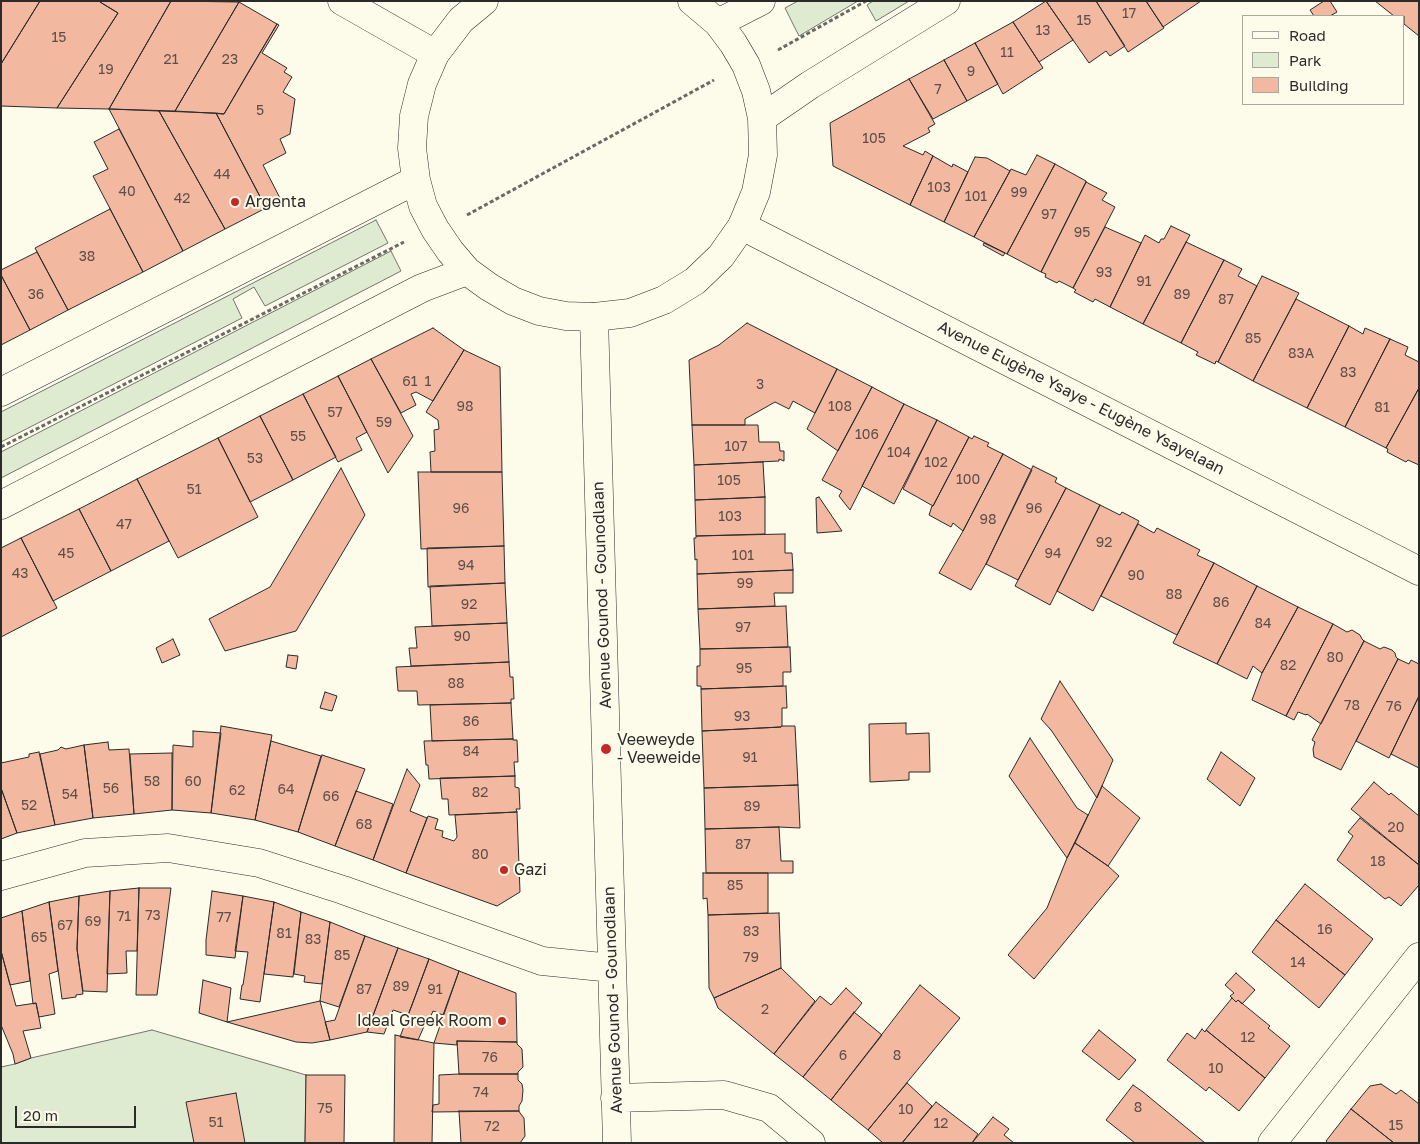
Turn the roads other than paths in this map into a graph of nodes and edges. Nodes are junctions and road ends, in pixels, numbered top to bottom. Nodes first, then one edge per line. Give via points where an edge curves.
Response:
1 (342, 1) edge
2 (484, 1) edge
3 (692, 1) edge
4 (761, 1) edge
5 (946, 1) edge
6 (718, 23) junction
7 (435, 54) junction
8 (762, 118) junction
9 (416, 180) junction
10 (742, 226) junction
11 (467, 271) junction
12 (594, 317) junction
13 (1, 392) edge
14 (1, 505) edge
15 (1419, 571) edge
16 (1, 876) edge
17 (1419, 957) edge
18 (612, 968) junction
19 (616, 1098) junction
20 (617, 1143) edge
21 (811, 1143) edge
22 (1272, 1143) edge

1 - 7 street
2 - 7 street via 461,20
3 - 6 street
4 - 6 street
5 - 8 street
6 - 8 street via 746,65
7 - 9 street via 422,84 414,116 412,148
8 - 10 street via 763,155 756,192
9 - 11 street via 423,206 435,229
9 - 13 street
10 - 12 street via 722,256 688,286 664,300 630,312
10 - 15 street, Avenue Eugène Ysaye - Eugène Ysayelaan
11 - 12 street via 513,301 539,311
11 - 14 street via 422,288
12 - 18 street, Avenue Gounod - Gounodlaan
16 - 18 street via 85,853 168,848 259,863 542,961
17 - 22 street
18 - 19 street, Avenue Gounod - Gounodlaan
19 - 20 street, Avenue Gounod - Gounodlaan
19 - 21 street via 724,1095 769,1108

